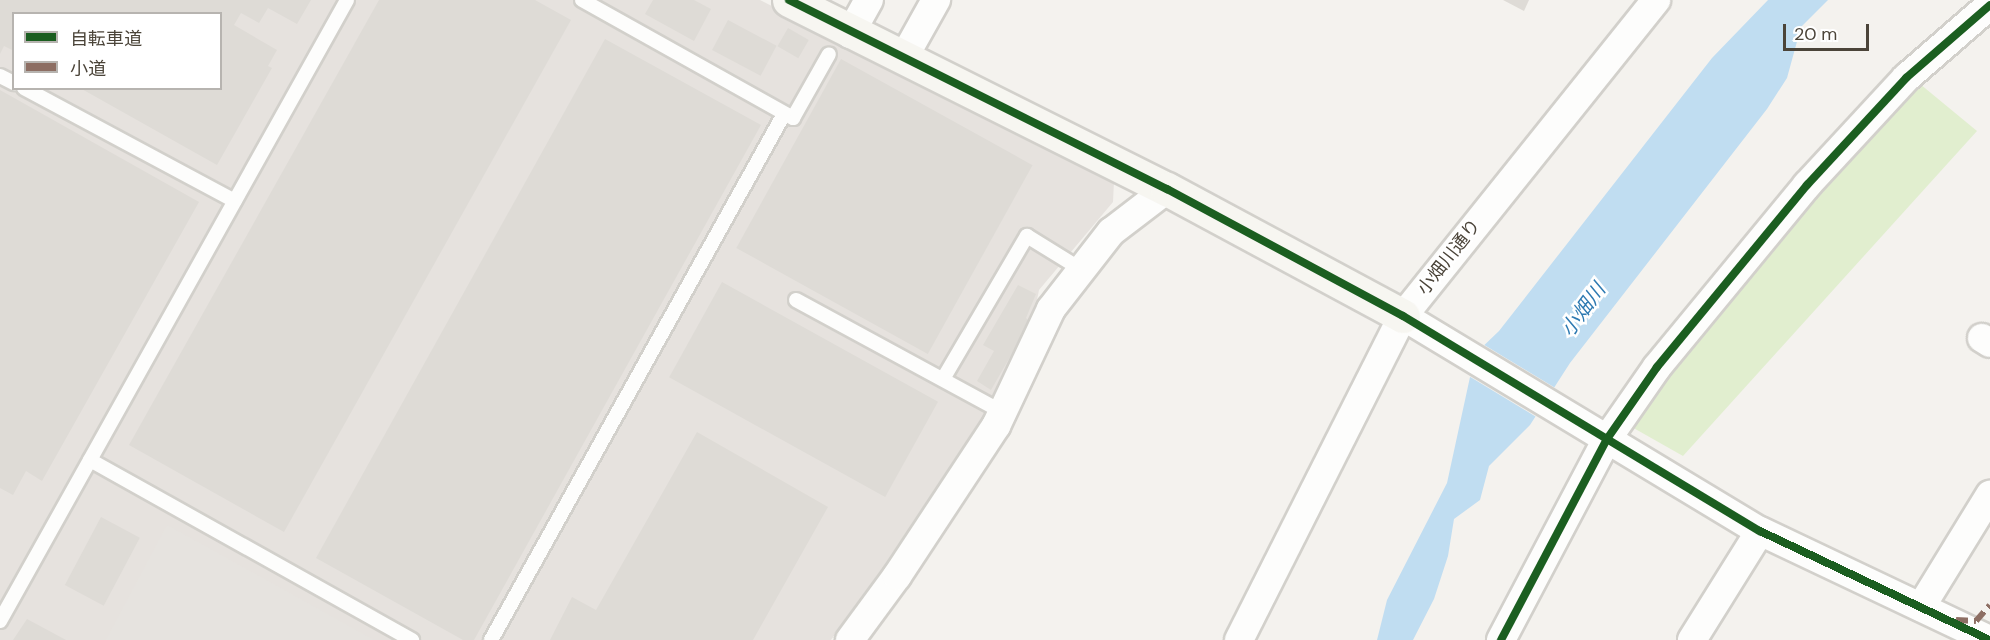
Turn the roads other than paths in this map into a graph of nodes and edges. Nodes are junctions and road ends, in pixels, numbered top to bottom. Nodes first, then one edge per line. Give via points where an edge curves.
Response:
1 (347, 0) edge
2 (582, 0) edge
3 (789, 0) edge
4 (869, 0) edge
5 (936, 0) edge
6 (1656, 0) edge
7 (1990, 5) edge
8 (840, 44) junction
9 (903, 59) junction
10 (28, 90) edge
11 (784, 114) junction
12 (1167, 189) junction
13 (235, 201) junction
14 (1082, 270) junction
15 (796, 300) dead end
16 (1402, 316) junction
17 (942, 379) junction
18 (1002, 412) junction
19 (1601, 435) junction
20 (90, 460) junction
21 (1990, 495) edge
22 (1760, 531) junction
23 (1921, 607) junction
24 (0, 621) edge
25 (412, 640) edge
26 (491, 640) edge
27 (850, 640) edge
28 (1239, 640) edge
29 (1501, 640) edge
30 (1692, 640) edge
31 (1990, 640) edge

1 - 13 lane
2 - 11 lane
3 - 8 street
4 - 8 street
5 - 9 street
6 - 16 street, 小畑川通り
7 - 19 street via 1906,78 1807,185
8 - 9 street
8 - 11 lane via 793,118
9 - 12 street
10 - 13 lane
11 - 26 lane
12 - 14 street via 1111,232
12 - 16 street
13 - 20 lane
14 - 17 lane via 1027,236
14 - 18 street via 1051,309
15 - 17 lane
16 - 19 street
16 - 28 street, 小畑川通り
17 - 18 lane
18 - 27 street via 897,576
19 - 22 street
19 - 29 street
20 - 24 lane
20 - 25 lane
21 - 23 street
22 - 23 street
22 - 30 street
23 - 31 street

